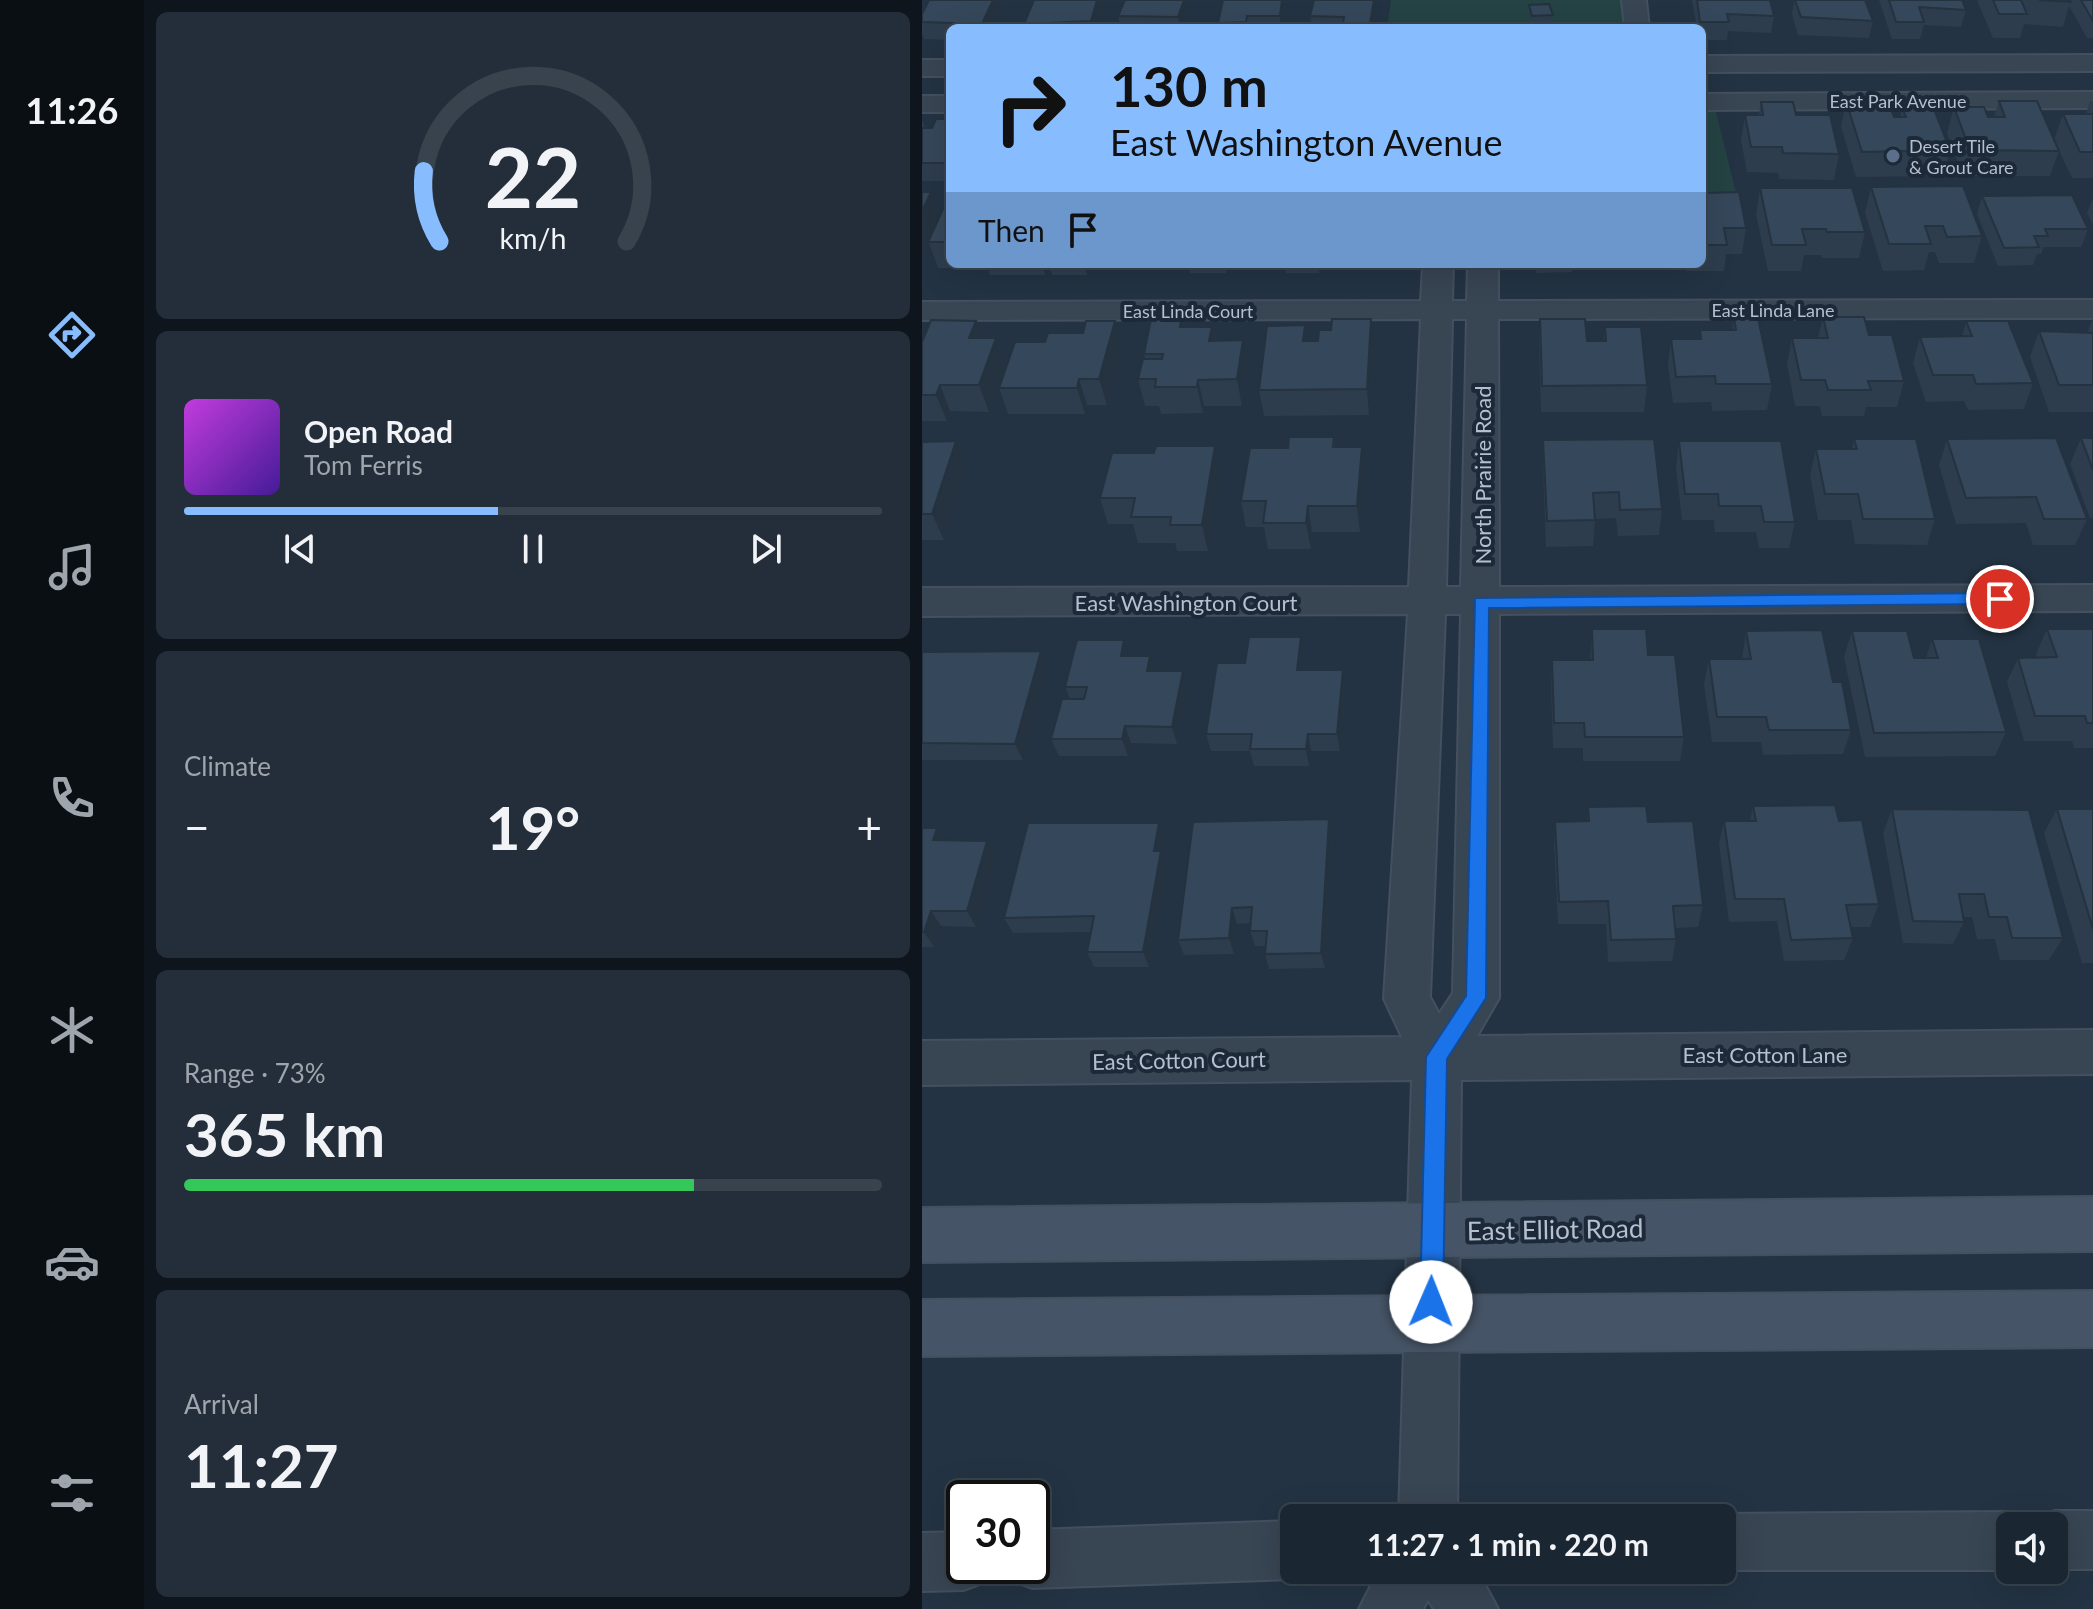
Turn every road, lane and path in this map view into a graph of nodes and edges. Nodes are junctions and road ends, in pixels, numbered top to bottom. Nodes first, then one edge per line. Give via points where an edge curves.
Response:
1 (1634, 0) edge
2 (1637, 24) edge
3 (2093, 63) edge
4 (1706, 64) edge
5 (922, 68) edge
6 (946, 68) edge
7 (2093, 100) edge
8 (1706, 102) edge
9 (922, 104) edge
10 (946, 104) edge
11 (1440, 268) edge
12 (1481, 268) edge
13 (2093, 309) edge
14 (922, 311) edge
15 (1457, 311) junction
16 (2093, 598) edge
17 (922, 602) edge
18 (1453, 602) junction
19 (2093, 1052) edge
20 (1437, 1057) junction
21 (922, 1063) edge
22 (2093, 1224) edge
23 (922, 1235) edge
24 (1432, 1278) junction
25 (2093, 1319) edge
26 (922, 1328) edge
27 (1428, 1504) edge
28 (2068, 1540) edge
29 (2093, 1540) edge
30 (1996, 1541) edge
31 (1736, 1543) edge
32 (1280, 1550) edge
33 (1050, 1558) edge
34 (946, 1561) edge
35 (922, 1562) edge
36 (1404, 1584) edge
37 (1452, 1584) edge
38 (1389, 1609) edge
39 (1468, 1609) edge

1 - 2 street
3 - 4 street, East Park Avenue
5 - 6 street
7 - 8 street, East Park Avenue
9 - 10 street
11 - 15 street, North Prairie Road
12 - 15 street, North Prairie Road
13 - 15 street, East Linda Lane
14 - 15 street, East Linda Court
15 - 18 street, North Prairie Road
15 - 18 street, North Prairie Road
16 - 18 street, East Washington Court
17 - 18 street, East Washington Court
18 - 20 street, North Prairie Road via 1407,999
18 - 20 street, North Prairie Road via 1476,998
19 - 20 street, East Cotton Lane
20 - 21 street, East Cotton Court
20 - 24 street, North Prairie Road
22 - 24 main road, East Elliot Road
23 - 24 main road, East Elliot Road
24 - 25 main road, East Elliot Road
24 - 26 main road, East Elliot Road
24 - 27 street, North Prairie Road
28 - 29 street
30 - 31 street
32 - 33 street
34 - 35 street
36 - 38 street
37 - 39 street

